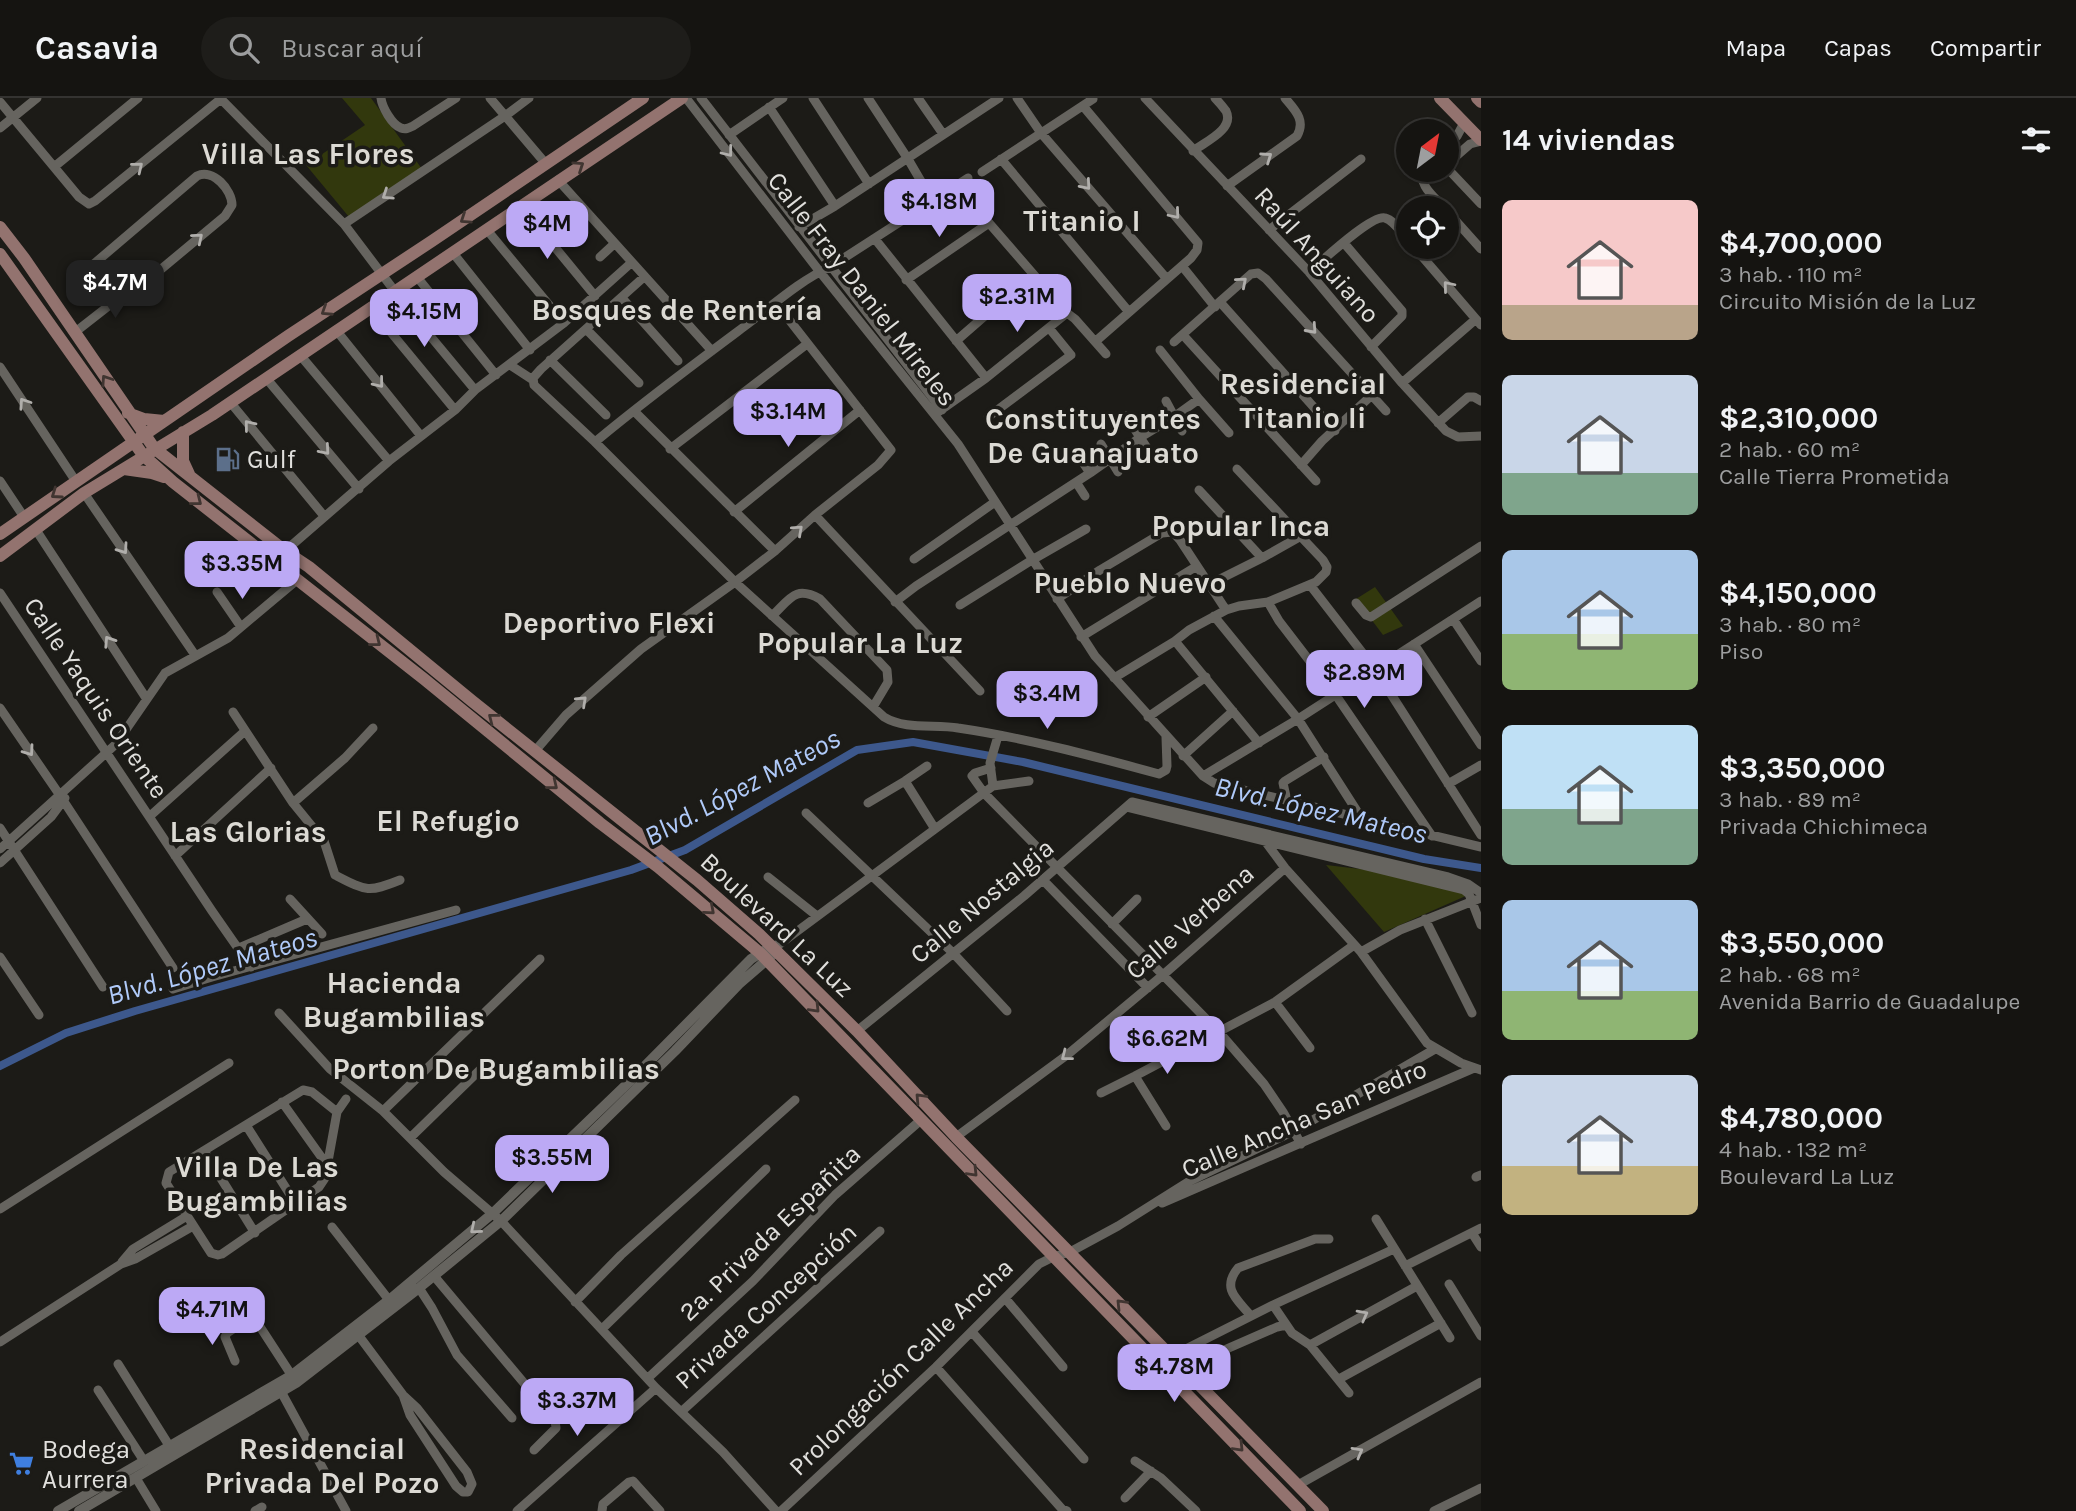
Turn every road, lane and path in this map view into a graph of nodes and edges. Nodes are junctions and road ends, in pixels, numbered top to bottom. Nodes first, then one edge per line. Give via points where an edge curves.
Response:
1 (37, 98) edge
2 (138, 98) edge
3 (221, 98) edge
4 (381, 98) edge
5 (456, 98) edge
6 (490, 98) edge
7 (529, 98) edge
8 (643, 98) edge
9 (670, 98) edge
10 (684, 98) edge
11 (701, 98) edge
12 (783, 98) edge
13 (813, 98) edge
14 (867, 98) edge
15 (918, 98) edge
16 (999, 98) edge
17 (1017, 98) edge
18 (1145, 98) edge
19 (1215, 98) edge
20 (1285, 98) edge
21 (1440, 98) edge
22 (1093, 99) edge
23 (0, 102) edge
24 (1083, 106) junction
25 (769, 107) junction
26 (505, 116) junction
27 (13, 118) junction
28 (1464, 123) junction
29 (0, 128) edge
30 (1460, 130) edge
31 (1041, 133) junction
32 (943, 134) junction
33 (729, 135) junction
34 (1481, 141) edge
35 (615, 143) junction
36 (1193, 151) junction
37 (1460, 154) edge
38 (908, 159) junction
39 (1001, 159) junction
40 (1361, 159) dead end
41 (546, 163) junction
42 (54, 167) junction
43 (982, 172) dead end
44 (968, 178) dead end
45 (558, 180) junction
46 (1460, 181) edge
47 (1422, 182) edge
48 (869, 184) junction
49 (959, 184) junction
50 (1227, 186) junction
51 (1434, 196) edge
52 (932, 200) junction
53 (1481, 204) edge
54 (521, 206) junction
55 (835, 206) junction
56 (586, 213) junction
57 (989, 223) junction
58 (344, 224) junction
59 (1459, 224) edge
60 (572, 226) dead end
61 (1396, 226) edge
62 (799, 227) junction
63 (0, 228) edge
64 (487, 230) junction
65 (1269, 230) junction
66 (875, 239) junction
67 (432, 241) junction
68 (1343, 243) junction
69 (614, 244) junction
70 (1481, 249) edge
71 (453, 253) junction
72 (0, 254) edge
73 (600, 257) dead end
74 (1424, 259) edge
75 (631, 263) junction
76 (95, 264) junction
77 (1182, 266) junction
78 (830, 267) junction
79 (5, 271) edge
80 (820, 272) junction
81 (1309, 272) junction
82 (383, 273) junction
83 (82, 274) dead end
84 (1033, 274) junction
85 (416, 276) junction
86 (644, 277) junction
87 (1167, 279) junction
88 (906, 280) junction
89 (395, 290) junction
90 (125, 296) junction
91 (596, 296) junction
92 (622, 298) junction
93 (776, 303) junction
94 (1217, 304) junction
95 (370, 307) junction
96 (1129, 312) junction
97 (1067, 313) junction
98 (1479, 322) edge
99 (564, 323) junction
100 (1049, 328) junction
101 (586, 329) junction
102 (336, 330) junction
103 (74, 333) junction
104 (1183, 335) junction
105 (956, 341) junction
106 (1096, 341) junction
107 (1174, 342) dead end
108 (807, 344) junction
109 (1371, 347) junction
110 (530, 350) junction
111 (1160, 350) dead end
112 (712, 351) junction
113 (1106, 354) dead end
114 (300, 355) junction
115 (550, 360) junction
116 (678, 361) dead end
117 (510, 365) junction
118 (0, 367) edge
119 (496, 375) junction
120 (266, 378) junction
121 (986, 378) junction
122 (533, 380) junction
123 (639, 383) dead end
124 (1402, 383) junction
125 (475, 390) junction
126 (202, 395) junction
127 (1371, 395) junction
128 (1199, 399) junction
129 (1166, 401) dead end
130 (1481, 401) edge
131 (230, 402) junction
132 (455, 410) junction
133 (634, 411) junction
134 (860, 411) junction
135 (1386, 411) dead end
136 (938, 413) junction
137 (606, 415) dead end
138 (122, 416) junction
139 (1126, 416) dead end
140 (988, 417) dead end
141 (1174, 417) junction
142 (164, 421) junction
143 (1438, 423) junction
144 (1182, 431) dead end
145 (1335, 431) junction
146 (183, 432) junction
147 (1229, 433) dead end
148 (421, 436) junction
149 (1481, 436) edge
150 (1140, 437) junction
151 (595, 442) junction
152 (1101, 444) dead end
153 (145, 447) junction
154 (670, 449) junction
155 (1151, 454) dead end
156 (116, 455) junction
157 (1078, 455) dead end
158 (1110, 459) junction
159 (389, 461) junction
160 (1301, 465) junction
161 (1237, 469) dead end
162 (124, 470) junction
163 (1118, 471) dead end
164 (1090, 473) junction
165 (189, 475) junction
166 (75, 480) junction
167 (0, 481) edge
168 (103, 481) junction
169 (1316, 481) dead end
170 (173, 482) junction
171 (1076, 482) junction
172 (359, 489) junction
173 (1199, 490) dead end
174 (84, 494) junction
175 (1085, 496) dead end
176 (995, 502) junction
177 (734, 512) junction
178 (815, 515) junction
179 (324, 516) junction
180 (24, 517) junction
181 (1010, 525) junction
182 (1086, 529) dead end
183 (36, 530) junction
184 (0, 534) edge
185 (1301, 536) junction
186 (1481, 546) edge
187 (285, 551) junction
188 (775, 551) junction
189 (0, 556) edge
190 (1262, 558) junction
191 (914, 559) dead end
192 (1032, 560) junction
193 (1197, 566) junction
194 (297, 580) junction
195 (735, 582) junction
196 (1210, 583) junction
197 (1310, 585) junction
198 (218, 592) dead end
199 (0, 593) edge
200 (1057, 599) junction
201 (1481, 601) edge
202 (895, 602) junction
203 (1268, 602) junction
204 (1356, 603) dead end
205 (960, 606) dead end
206 (1226, 610) junction
207 (772, 616) junction
208 (1214, 616) junction
209 (1453, 619) junction
210 (241, 627) junction
211 (1081, 636) junction
212 (1175, 641) junction
213 (1414, 644) junction
214 (195, 655) junction
215 (1481, 661) edge
216 (1374, 669) junction
217 (1206, 677) junction
218 (1114, 678) junction
219 (980, 691) dead end
220 (1335, 694) junction
221 (146, 698) junction
222 (873, 707) junction
223 (0, 708) edge
224 (1233, 711) junction
225 (233, 712) dead end
226 (1148, 717) junction
227 (1298, 719) junction
228 (373, 728) dead end
229 (245, 731) junction
230 (1166, 737) junction
231 (998, 738) junction
232 (1259, 743) junction
233 (1481, 745) edge
234 (535, 751) junction
235 (107, 754) junction
236 (1183, 755) junction
237 (1324, 757) junction
238 (1481, 765) edge
239 (928, 766) dead end
240 (990, 766) junction
241 (271, 768) junction
242 (1203, 776) junction
243 (1029, 780) dead end
244 (905, 781) junction
245 (1448, 784) junction
246 (993, 786) junction
247 (984, 793) junction
248 (61, 798) junction
249 (1287, 801) junction
250 (293, 803) junction
251 (868, 803) dead end
252 (1129, 805) junction
253 (806, 813) dead end
254 (150, 816) junction
255 (1362, 819) junction
256 (0, 828) edge
257 (935, 830) junction
258 (1258, 832) junction
259 (1481, 835) edge
260 (1432, 836) junction
261 (1265, 841) junction
262 (12, 845) junction
263 (1481, 847) edge
264 (0, 849) edge
265 (175, 856) junction
266 (0, 863) edge
267 (1057, 866) junction
268 (1285, 868) junction
269 (768, 877) dead end
270 (871, 877) junction
271 (1042, 879) junction
272 (400, 880) dead end
273 (697, 880) junction
274 (686, 890) junction
275 (1478, 897) edge
276 (290, 900) dead end
277 (1137, 900) dead end
278 (456, 910) dead end
279 (817, 916) junction
280 (307, 919) junction
281 (1425, 919) junction
282 (1112, 924) junction
283 (1481, 925) edge
284 (322, 934) dead end
285 (239, 948) junction
286 (1357, 949) junction
287 (771, 951) junction
288 (953, 953) junction
289 (0, 957) edge
290 (540, 958) dead end
291 (251, 967) junction
292 (173, 968) dead end
293 (1163, 975) junction
294 (103, 987) dead end
295 (1148, 988) junction
296 (173, 989) dead end
297 (1275, 1002) junction
298 (1007, 1011) dead end
299 (279, 1013) dead end
300 (1472, 1013) dead end
301 (39, 1015) dead end
302 (858, 1031) junction
303 (1219, 1032) junction
304 (1310, 1048) dead end
305 (1435, 1049) junction
306 (229, 1063) dead end
307 (486, 1064) dead end
308 (1477, 1069) edge
309 (1135, 1076) junction
310 (1101, 1093) dead end
311 (346, 1099) dead end
312 (794, 1100) dead end
313 (282, 1102) junction
314 (383, 1111) junction
315 (337, 1112) junction
316 (922, 1119) junction
317 (246, 1125) junction
318 (1166, 1126) dead end
319 (1294, 1131) junction
320 (956, 1136) junction
321 (410, 1138) junction
322 (1301, 1144) junction
323 (204, 1150) junction
324 (327, 1165) junction
325 (766, 1170) dead end
326 (296, 1204) junction
327 (1151, 1207) junction
328 (0, 1209) edge
329 (187, 1216) junction
330 (497, 1217) junction
331 (1376, 1219) dead end
332 (193, 1226) junction
333 (332, 1227) dead end
334 (880, 1231) dead end
335 (1477, 1231) edge
336 (255, 1233) junction
337 (1329, 1239) dead end
338 (1481, 1247) edge
339 (1394, 1249) junction
340 (1070, 1252) junction
341 (1053, 1256) junction
342 (121, 1264) junction
343 (1405, 1266) junction
344 (434, 1276) junction
345 (1449, 1284) dead end
346 (1417, 1286) junction
347 (419, 1289) junction
348 (1005, 1298) junction
349 (389, 1300) junction
350 (575, 1302) junction
351 (1273, 1305) junction
352 (1251, 1316) junction
353 (1441, 1323) junction
354 (1286, 1325) junction
355 (602, 1329) junction
356 (972, 1332) junction
357 (359, 1336) junction
358 (1481, 1336) edge
359 (1450, 1338) dead end
360 (0, 1342) edge
361 (1310, 1345) junction
362 (334, 1350) junction
363 (1172, 1356) junction
364 (235, 1361) dead end
365 (118, 1364) dead end
366 (936, 1367) junction
367 (1063, 1367) dead end
368 (1183, 1368) junction
369 (648, 1378) junction
370 (294, 1379) junction
371 (1339, 1379) junction
372 (1481, 1382) edge
373 (279, 1388) junction
374 (656, 1388) junction
375 (98, 1390) dead end
376 (1349, 1393) dead end
377 (404, 1395) junction
378 (681, 1412) junction
379 (512, 1418) dead end
380 (170, 1447) junction
381 (534, 1450) dead end
382 (1084, 1459) dead end
383 (144, 1461) junction
384 (1136, 1461) dead end
385 (1152, 1471) junction
386 (136, 1478) junction
387 (333, 1485) junction
388 (1298, 1485) junction
389 (1481, 1488) edge
390 (1125, 1498) dead end
391 (1064, 1510) edge
392 (58, 1511) edge
393 (79, 1511) edge
394 (156, 1511) edge
395 (346, 1511) edge
396 (354, 1511) edge
397 (517, 1511) edge
398 (602, 1511) edge
399 (660, 1511) edge
400 (779, 1511) edge
401 (1196, 1511) edge
402 (1300, 1511) edge
403 (1323, 1511) edge
404 (1434, 1511) edge

1 - 27 street
2 - 42 street
42 -> 3 street via 83,201 92,203
3 - 58 street
4 - 5 street via 399,127 405,129
6 - 26 street
7 - 26 street
8 - 41 main road
9 - 35 main road via 621,133
10 - 35 main road
10 -> 80 street, Calle Fray Daniel Mireles
11 - 33 street, Calle Fray Daniel Mireles
12 - 25 street
13 - 48 street
14 - 38 street
15 - 32 street
16 - 32 street
17 - 31 street
18 - 36 street, Raúl Anguiano
19 - 36 street via 1228,121
50 -> 20 street via 1297,136 1299,116
21 - 28 main road
22 - 24 street
23 - 27 street
24 - 31 street
24 -> 77 street via 1196,238 1198,250
25 - 33 street
25 - 55 street
26 - 41 street
26 -> 58 street
27 - 29 street
27 - 42 street
28 - 30 street
28 - 34 main road
31 - 39 street
31 -> 87 street
32 - 38 street
33 - 62 street, Calle Fray Daniel Mireles
34 - 37 street
45 -> 35 main road
36 - 50 street, Raúl Anguiano
38 - 48 street
38 - 52 street
39 - 43 street
39 - 96 street
40 - 65 street
41 -> 67 main road
44 - 49 street
45 - 54 main road
45 - 56 street
46 - 53 street
47 - 51 street
48 - 55 street
49 - 52 street
49 - 57 street
50 - 65 street, Raúl Anguiano
52 - 66 street
54 - 64 main road
54 - 91 street
55 - 62 street
56 - 60 street
56 - 69 street
57 - 84 street
57 - 88 street
58 - 82 street
59 - 70 street
61 - 68 street via 1380,217
62 - 78 street, Calle Fray Daniel Mireles
63 - 103 main road, Boulevard La Luz
64 - 71 main road
64 - 99 street
65 - 81 street, Raúl Anguiano
66 - 78 street
66 - 88 street
67 - 82 main road
67 - 89 main road via 423,257 399,272
68 - 81 street
68 - 109 street via 1402,311 1398,322
69 - 73 street
69 - 75 street
71 - 85 main road
71 - 110 street
72 - 79 main road, Boulevard La Luz
98 -> 74 street
75 - 86 street
75 - 91 street
76 - 83 street
76 - 90 street
90 -> 76 street via 228,213 231,196 214,177 202,173 191,180
77 - 87 street
77 - 94 street
78 - 80 street
78 - 136 street, Calle Fray Daniel Mireles
79 - 138 main road, Boulevard La Luz
80 - 93 street
80 - 136 street, Calle Fray Daniel Mireles
81 - 109 street, Raúl Anguiano
82 - 89 street
82 -> 126 main road
84 - 97 street
84 - 105 street
85 - 89 main road
85 - 119 street
86 - 92 street
86 - 112 street
87 - 96 street
88 - 105 street
89 - 95 main road
89 - 125 street
90 - 103 street
91 - 99 street
92 - 101 street
92 - 116 street
93 - 108 street
93 - 112 street
94 - 104 street
94 -> 127 street via 1258,273
94 - 145 street
95 - 102 main road
95 - 132 street
96 - 106 street
97 - 100 street
97 - 106 street
98 - 124 street
99 - 110 street
100 - 121 street
100 - 140 street via 1071,355
101 - 115 street
101 - 123 street
102 - 114 main road
102 -> 148 street
138 -> 103 main road, Boulevard La Luz
104 - 107 street
104 - 160 street
105 - 121 street
106 - 113 street
108 - 134 street
108 - 154 street
109 - 124 street, Raúl Anguiano
110 - 117 street
111 - 128 street
112 - 133 street
114 - 120 main road
114 - 159 street
115 - 122 street
115 - 137 street
117 - 119 street
117 - 122 street
166 -> 118 street
119 - 125 street
120 - 131 main road
120 -> 172 street
121 - 136 street
122 - 151 street via 538,390
124 - 143 street, Raúl Anguiano
125 - 132 street
126 - 142 main road
126 - 153 main road via 187,414
127 - 135 street
127 - 145 street
128 - 141 street
128 - 147 street
129 - 141 street
130 - 143 street via 1468,397
131 - 146 main road
179 -> 131 street
132 - 148 street
133 - 151 street
133 - 154 street
134 - 177 street
134 - 178 street via 891,450
136 - 176 street, Calle Fray Daniel Mireles
138 - 142 main road
138 - 153 main road, Boulevard La Luz
138 - 156 main road
139 - 150 street
141 - 144 street
141 - 150 street
142 - 153 main road
143 - 149 street, Raúl Anguiano via 1458,438
145 - 160 street
146 - 153 main road
146 - 165 main road via 183,461
148 - 159 street
150 - 155 street
150 - 158 street
151 - 195 street
152 - 158 street
153 - 156 main road
153 - 162 main road
153 - 165 main road, Boulevard La Luz
153 - 168 main road
153 - 170 main road, Boulevard La Luz
154 - 177 street
156 - 166 main road
157 - 164 street
158 - 163 street
158 - 164 street
159 - 172 street
160 - 169 street
161 - 185 street
162 - 168 main road
162 - 170 main road via 152,473
164 - 171 street
165 - 187 main road, Boulevard La Luz
166 -> 180 main road
167 - 180 street
168 - 174 main road
170 -> 194 main road, Boulevard La Luz
171 - 175 street
171 - 181 street
172 - 179 street
173 - 190 street
174 - 183 main road
174 -> 214 street
176 - 181 street, Calle Fray Daniel Mireles
176 - 191 street
177 - 188 street
188 -> 178 street
178 - 202 street
179 - 187 street
180 - 184 main road
181 - 192 street, Calle Fray Daniel Mireles
181 - 202 street
182 - 192 street
183 - 189 main road
221 -> 183 street
185 - 190 street
185 - 197 street via 1327,567
186 - 204 street via 1371,617
234 -> 187 main road, Boulevard La Luz
188 - 195 street
190 - 196 street
192 - 200 street, Calle Fray Daniel Mireles
192 - 205 street
193 - 196 street
193 - 200 street via 1172,532 1162,533
193 - 211 street
194 - 210 street
194 -> 274 main road, Boulevard La Luz
195 - 207 street
234 -> 195 street via 566,715 641,649
196 - 206 street
197 - 203 street
197 - 216 street
198 - 210 street
199 - 235 street, Calle Yaquis Oriente
200 - 211 street, Calle Fray Daniel Mireles
201 - 209 street
202 - 219 street
203 - 206 street
203 - 220 street
206 - 208 street
207 - 222 street
207 - 222 street via 799,593 820,599 887,670 888,682
208 - 212 street
208 - 227 street
209 - 213 street
209 - 215 street
210 - 214 street
211 - 218 street, Calle Fray Daniel Mireles
212 - 217 street
212 - 218 street
213 - 216 street
213 - 233 street
214 - 221 street via 165,673
216 - 220 street
216 - 245 street
217 - 224 street
217 - 226 street
218 - 226 street, Calle Fray Daniel Mireles
220 - 227 street
220 - 260 street
221 - 235 street
222 - 231 street via 891,722 957,728
223 -> 248 street
224 - 232 street
224 - 236 street
225 - 229 street
226 - 230 street, Calle Fray Daniel Mireles
227 - 232 street
227 - 237 street
228 - 250 street
229 - 241 street
229 - 254 street
230 - 231 street via 1167,766 1159,774 1091,755
230 - 236 street, Calle Fray Daniel Mireles
231 - 240 street
232 - 242 street
234 - 273 main road, Boulevard La Luz
235 - 248 street
235 - 254 street, Calle Yaquis Oriente
236 - 242 street, Calle Fray Daniel Mireles
237 - 249 street via 1283,783
237 - 255 street
238 - 245 street
239 - 244 street
240 - 246 street
240 - 247 street via 972,776
241 - 250 street
241 - 265 street
242 - 249 street via 1214,783
243 - 246 street
244 - 251 street
244 - 257 street
245 - 259 street
246 - 247 street
247 - 257 street
247 - 267 street
248 - 262 street via 51,817
248 - 292 street
249 - 255 street
250 - 272 street via 324,841 335,875 360,888 376,890
252 - 258 street
252 - 261 street
252 - 267 street, Calle Nostalgia
253 - 270 street
254 - 265 street, Calle Yaquis Oriente
255 - 260 street
256 - 262 street
257 - 270 street
258 - 261 street
258 - 275 street via 1448,877 1468,884
260 - 263 street
261 - 268 street
261 - 275 street
262 - 264 street
262 - 266 street
262 - 294 street
265 - 285 street, Calle Yaquis Oriente
267 - 271 street, Calle Nostalgia
267 - 282 street
268 - 286 street
268 - 293 street, Calle Verbena
269 - 279 street
270 - 279 street
270 - 288 street
271 - 288 street, Calle Nostalgia
271 - 295 street
273 - 274 main road
273 - 287 main road, Boulevard La Luz
274 -> 287 main road, Boulevard La Luz
275 - 281 street
275 - 283 street
276 - 280 street
277 - 282 street
278 - 291 street
279 - 287 street
280 - 284 street
280 - 285 street
281 - 286 street
281 - 300 street
282 - 293 street
285 - 291 street, Calle Yaquis Oriente
286 - 297 street
286 - 305 street
287 - 302 main road, Boulevard La Luz
287 -> 316 main road, Boulevard La Luz
287 - 330 street via 666,1060
288 - 298 street
288 - 302 street, Calle Nostalgia
289 - 301 street
290 - 314 street
291 - 296 street
293 - 295 street, Calle Verbena
293 - 303 street
295 -> 320 street, Calle Verbena via 1067,1055
297 - 303 street
297 - 304 street
299 - 314 street via 338,1076
320 -> 302 main road, Boulevard La Luz
303 - 309 street
303 - 319 street via 1264,1084
305 - 308 street
305 - 319 street, Calle Ancha San Pedro
306 - 328 street
307 - 321 street
308 - 322 street, Calle Ancha San Pedro
309 - 310 street
309 - 318 street
311 - 315 street
312 - 350 street
313 - 315 street via 306,1090
313 - 317 street
313 - 324 street
314 - 321 street
315 - 324 street
316 -> 341 main road, Boulevard La Luz
316 - 369 street, 2a. Privada Españita via 835,1195 753,1281
317 - 323 street
317 - 326 street
319 - 322 street
319 - 327 street, Calle Ancha San Pedro via 1188,1182
320 - 340 main road, Boulevard La Luz
321 - 330 street
322 - 327 street, Calle Ancha San Pedro
323 - 329 street via 166,1178
323 - 336 street
324 - 326 street via 323,1182
325 - 355 street
326 - 336 street
327 - 340 street, Calle Ancha San Pedro
329 - 332 street
329 - 342 street via 133,1249
330 - 344 street
330 -> 349 street
330 - 350 street
331 - 339 street
332 - 336 street via 214,1255
332 - 342 street
333 - 349 street
334 - 378 street, Privada Concepción
335 - 338 street
335 - 343 street
337 - 352 street via 1315,1239 1238,1268 1231,1280 1231,1293
339 - 343 street
339 - 351 street
340 - 341 street, Calle Ancha San Pedro
363 -> 340 main road, Boulevard La Luz
341 - 348 street, Prolongación Calle Ancha
341 -> 402 main road, Boulevard La Luz
342 - 360 street
343 - 346 street
344 - 347 street
344 - 381 street via 555,1420 556,1428
345 - 358 street
346 - 353 street
361 -> 346 street
347 - 357 street
347 - 379 street via 457,1355
348 - 356 street, Prolongación Calle Ancha
348 - 367 street
349 - 362 street
350 - 355 street
351 - 352 street
351 - 354 street
352 - 363 street
353 - 359 street
353 - 371 street
354 - 361 street
354 - 368 street
355 - 369 street
356 - 366 street, Prolongación Calle Ancha
356 - 382 street
357 - 362 street
357 - 377 street
361 - 371 street
362 - 370 street
363 - 368 main road, Boulevard La Luz
364 - 370 street via 225,1337 253,1316
365 - 380 street
366 - 391 street
366 - 400 street, Prolongación Calle Ancha
368 - 388 main road, Boulevard La Luz
369 - 374 street
370 - 373 street
371 - 376 street
388 -> 372 street
373 - 380 street
373 - 386 street
373 - 387 street
374 - 378 street
374 - 397 street
375 - 383 street
377 - 377 street via 467,1472 472,1484 468,1492 456,1486 410,1415
378 - 400 street
380 - 383 street
383 - 392 street
384 - 385 street
385 - 390 street
385 - 401 street
386 - 393 street
386 - 394 street
387 - 395 street
387 - 396 street
388 - 403 main road, Boulevard La Luz
389 - 404 street
398 - 399 street via 603,1504 633,1482

